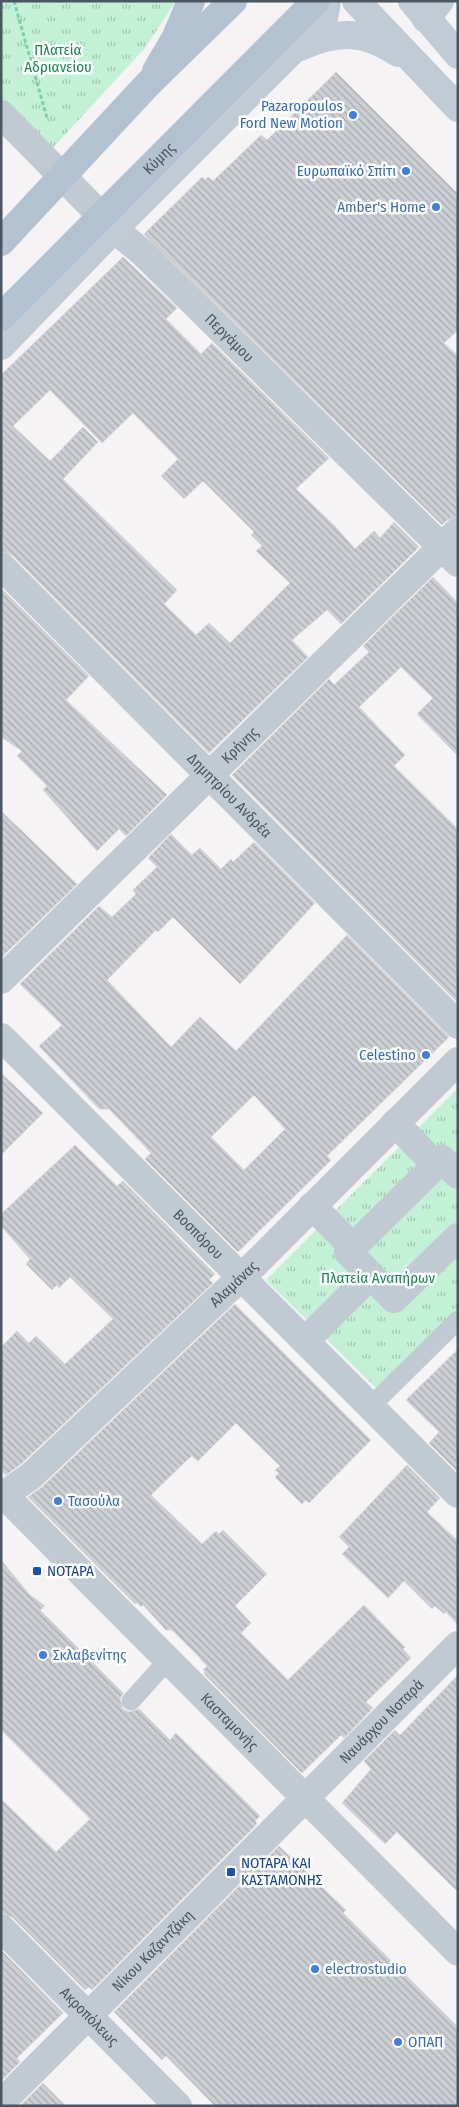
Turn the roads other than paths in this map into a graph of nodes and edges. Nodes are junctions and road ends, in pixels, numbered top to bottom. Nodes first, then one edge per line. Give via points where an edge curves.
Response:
1 (192, 1) edge
2 (233, 1) edge
3 (316, 1) edge
4 (327, 1) edge
5 (356, 1) edge
6 (426, 7) edge
7 (292, 51) junction
8 (458, 55) edge
9 (419, 66) junction
10 (148, 84) junction
11 (458, 108) edge
12 (1, 114) edge
13 (59, 171) junction
14 (114, 229) junction
15 (1, 236) edge
16 (1, 242) edge
17 (8, 310) edge
18 (1, 346) edge
19 (452, 547) edge
20 (1, 566) edge
21 (209, 775) junction
22 (1, 980) edge
23 (458, 1025) edge
24 (1, 1037) edge
25 (458, 1061) edge
26 (395, 1123) junction
27 (447, 1170) edge
28 (312, 1206) junction
29 (458, 1237) edge
30 (353, 1247) junction
31 (371, 1275) junction
32 (240, 1276) junction
33 (458, 1320) edge
34 (305, 1341) junction
35 (370, 1406) junction
36 (458, 1494) edge
37 (2, 1495) edge
38 (458, 1645) edge
39 (168, 1660) junction
40 (130, 1700) dead end
41 (305, 1798) junction
42 (1, 1928) edge
43 (458, 1952) edge
44 (89, 2014) junction
45 (1, 2103) edge
46 (178, 2106) edge

1 - 10 main road, bridge via 176,37
2 - 10 main road, bridge
3 - 17 main road, Κύμης, bridge
4 - 7 main road, Κύμης via 324,18
5 - 9 main road
6 - 8 main road
7 - 9 main road via 325,37 358,35 388,46
7 - 14 main road, Κύμης
9 - 11 main road
10 - 16 main road, bridge
12 - 13 street, Περγάμου
13 - 14 street, Περγάμου
13 - 15 street
14 - 18 main road, Κύμης
14 - 19 street, Περγάμου
19 - 21 street, Κρήνης
20 - 21 street, Δημητρίου Ανδρέα
21 - 22 street, Κρήνης
21 - 23 street, Δημητρίου Ανδρέα
24 - 32 street, Βοσπόρου
25 - 26 street, Αλαμάνας
26 - 27 street
26 - 28 street, Αλαμάνας
27 - 30 street
28 - 30 street
28 - 32 street, Αλαμάνας
29 - 31 street via 394,1299
30 - 31 street via 348,1252
31 - 34 street
32 - 34 street, Βοσπόρου
32 - 37 street, Αλαμάνας via 31,1476
33 - 35 lane
34 - 35 street, Βοσπόρου
35 - 36 street, Βοσπόρου
37 - 39 street, Κασταμονής
38 - 41 street, Ναυάρχου Νοταρά
39 - 40 lane
39 - 41 street, Κασταμονής
41 - 43 street, Κασταμονής
41 - 44 street, Νίκου Καζαντζάκη
42 - 44 street, Ακροπόλεως
44 - 45 street, Νίκου Καζαντζάκη
44 - 46 street, Ακροπόλεως

